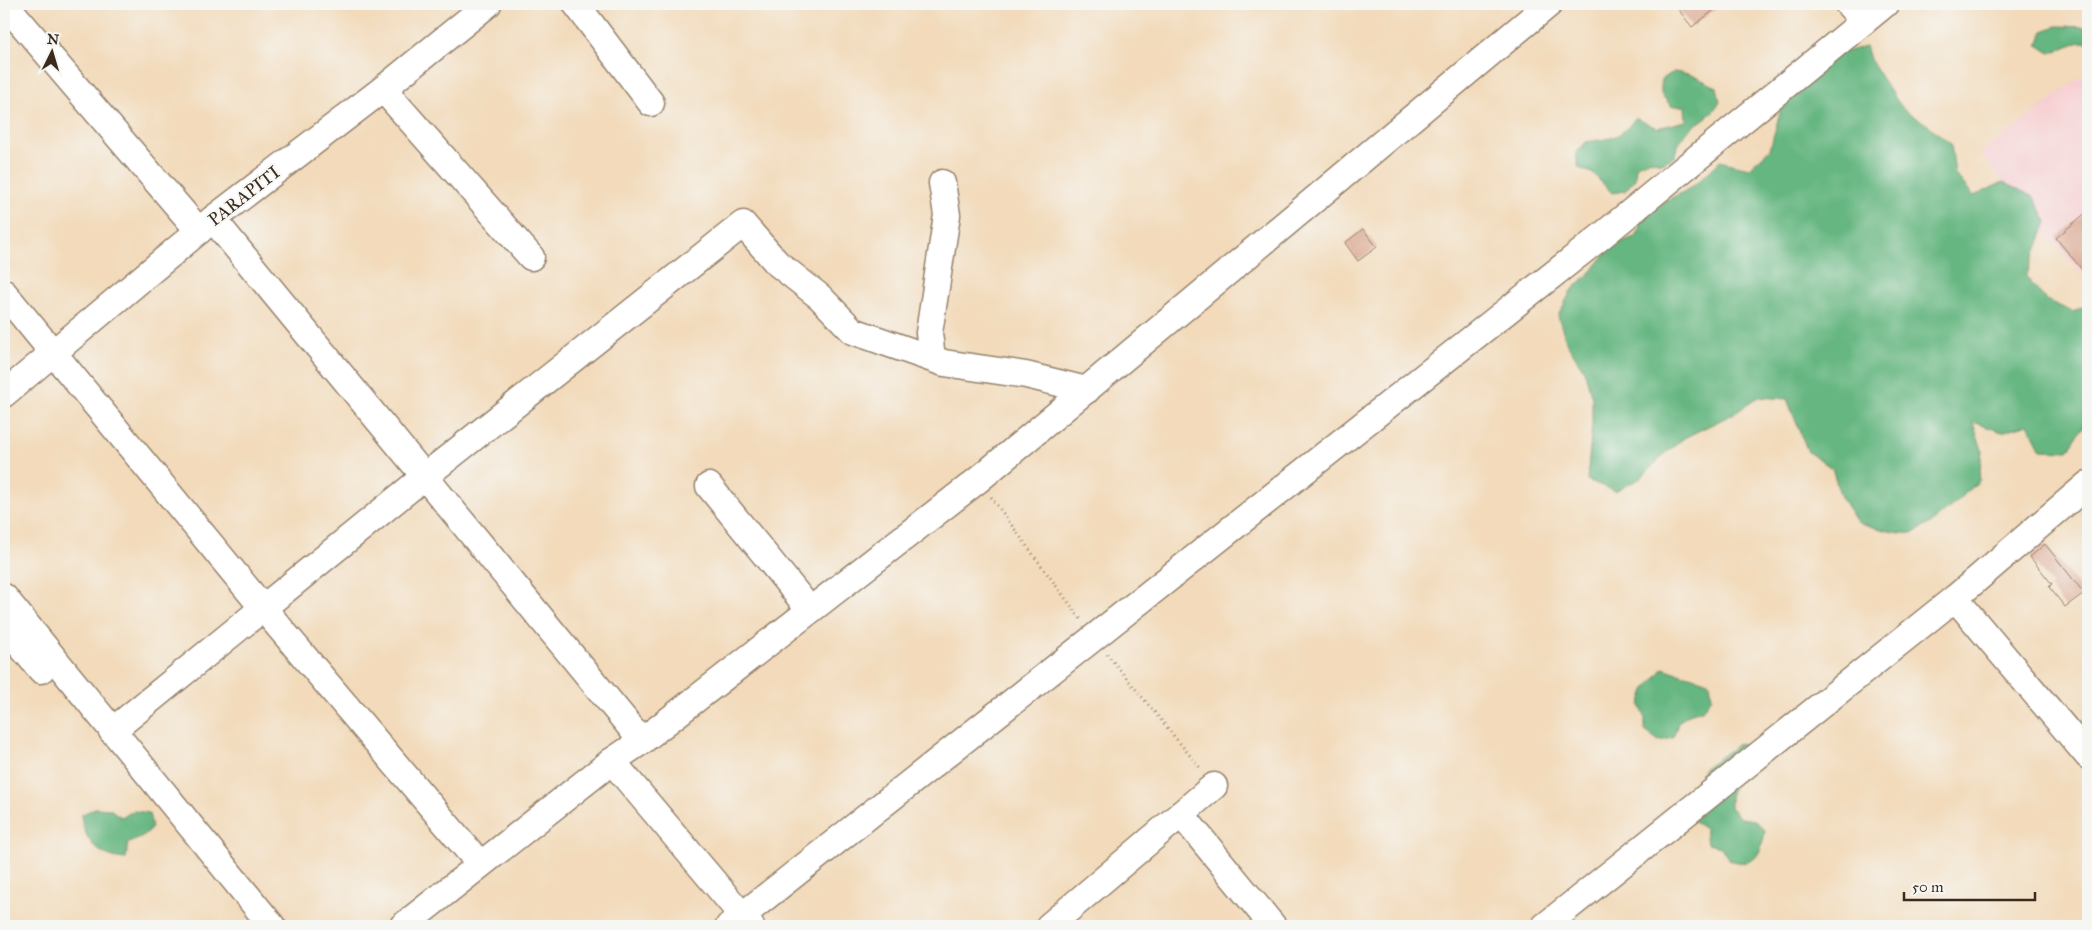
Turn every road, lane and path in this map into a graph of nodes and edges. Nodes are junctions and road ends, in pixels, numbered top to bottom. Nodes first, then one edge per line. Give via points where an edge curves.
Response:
1 (488, 4) edge
2 (576, 4) edge
3 (1549, 4) edge
4 (1884, 4) edge
5 (14, 7) edge
6 (1856, 12) edge
7 (383, 89) junction
8 (651, 103) dead end
9 (942, 183) dead end
10 (206, 225) junction
11 (531, 257) dead end
12 (4, 293) edge
13 (52, 354) junction
14 (932, 358) junction
15 (1087, 390) junction
16 (4, 394) edge
17 (424, 477) junction
18 (2088, 484) edge
19 (709, 486) dead end
20 (4, 597) edge
21 (1955, 598) junction
22 (263, 608) junction
23 (810, 610) junction
24 (4, 626) edge
25 (112, 730) junction
26 (642, 741) junction
27 (2088, 756) edge
28 (612, 761) junction
29 (1214, 786) dead end
30 (1182, 814) junction
31 (480, 864) junction
32 (741, 923) edge
33 (254, 926) edge
34 (272, 926) edge
35 (403, 926) edge
36 (1049, 926) edge
37 (1273, 926) edge
38 (1545, 926) edge

1 - 7 street, PARAPITI
2 - 8 street
3 - 15 street
4 - 6 street
5 - 10 street
6 - 32 street via 1590,245
7 - 10 street, PARAPITI
7 - 11 street
9 - 14 street via 947,215 929,333
10 - 13 street, PARAPITI
10 - 17 street
12 - 13 street
13 - 16 street, PARAPITI
13 - 22 street
14 - 15 street
14 - 17 street via 853,331 820,297 778,263 743,224
15 - 23 street via 978,480
17 - 22 street
17 - 26 street
18 - 21 street
19 - 23 street
20 - 25 street
21 - 27 street
21 - 38 street
22 - 25 street
22 - 31 street
23 - 26 street
24 - 33 street
25 - 34 street
26 - 28 street
28 - 31 street
28 - 32 street
29 - 30 street
30 - 36 street
30 - 37 street
31 - 35 street

